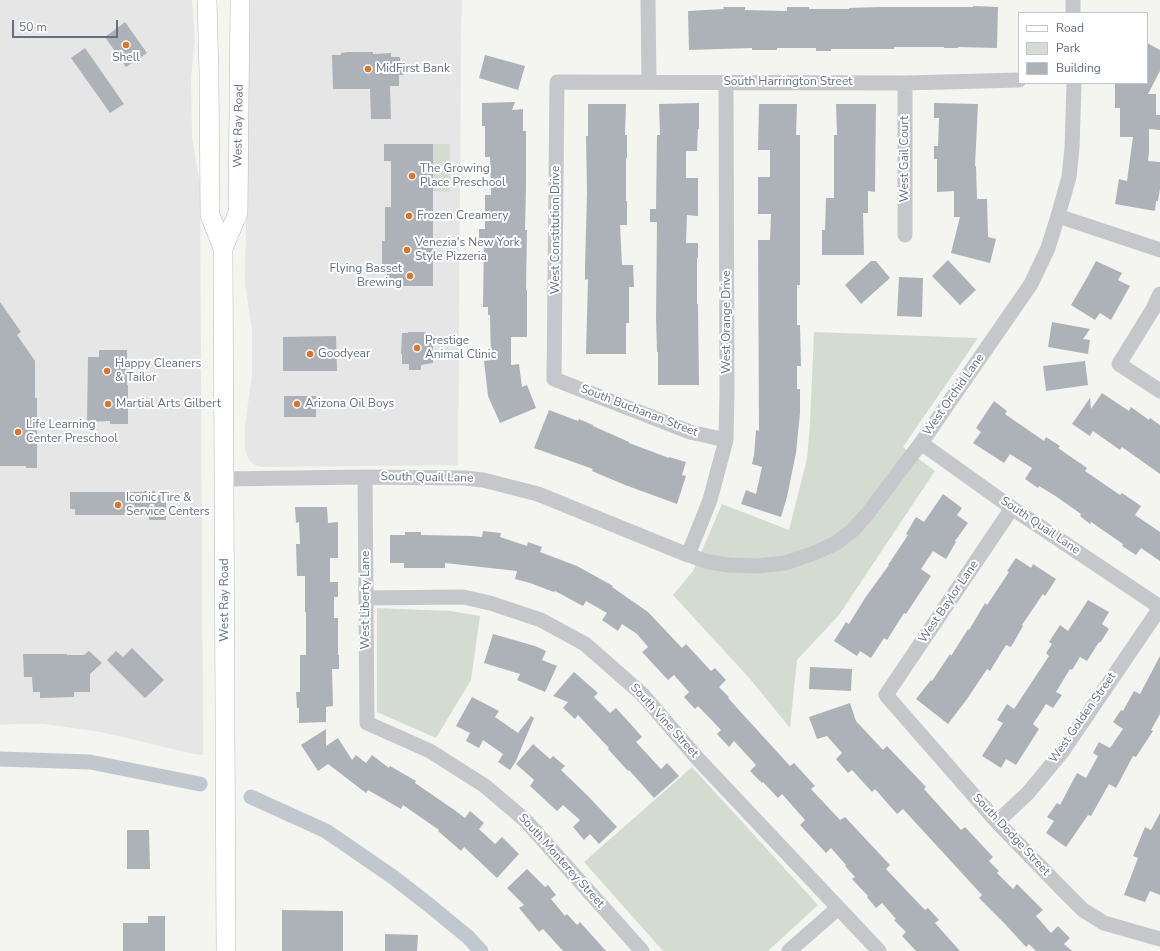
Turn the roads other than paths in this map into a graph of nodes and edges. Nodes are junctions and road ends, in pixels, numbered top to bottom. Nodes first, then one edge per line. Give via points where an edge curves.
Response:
1 (207, 0) edge
2 (240, 0) edge
3 (648, 0) edge
4 (1073, 0) edge
5 (1073, 12) edge
6 (1018, 80) edge
7 (557, 82) joint
8 (649, 82) junction
9 (726, 82) junction
10 (905, 83) junction
11 (1074, 84) edge
12 (1058, 216) junction
13 (905, 235) dead end
14 (223, 248) junction
15 (1160, 250) edge
16 (1160, 294) edge
17 (554, 379) joint
18 (1160, 391) edge
19 (726, 440) junction
20 (921, 443) junction
21 (365, 477) junction
22 (224, 479) junction
23 (1012, 508) junction
24 (688, 555) junction
25 (367, 598) junction
26 (1160, 607) edge
27 (886, 695) joint
28 (367, 723) joint
29 (997, 822) junction
30 (838, 908) junction
31 (1160, 939) edge
32 (226, 951) edge
33 (642, 951) edge
34 (789, 951) edge
35 (879, 951) edge

1 - 14 main road, West Ray Road via 210,215
2 - 14 main road, West Ray Road via 238,213
3 - 8 street
4 - 5 street
6 - 10 street, South Harrington Street
7 - 8 street, South Harrington Street
7 - 17 street, West Constitution Drive
8 - 9 street, South Harrington Street
9 - 10 street, South Harrington Street
9 - 19 street, West Orange Drive
10 - 13 street, West Gail Court
11 - 12 street, West Orchid Lane via 1069,177
12 - 15 street
12 - 20 street, West Orchid Lane via 1048,248 1031,284
14 - 22 main road, West Ray Road
16 - 18 street via 1119,364
17 - 19 street, South Buchanan Street via 690,432
19 - 24 street, West Orange Drive via 710,500
20 - 23 street, South Quail Lane
20 - 24 street, West Orchid Lane via 873,507 853,530 836,543 785,563 757,566 709,562
21 - 22 street, South Quail Lane
21 - 24 street, South Quail Lane via 483,480 538,494
21 - 25 street, West Liberty Lane
22 - 32 main road, West Ray Road
23 - 26 street, South Quail Lane
23 - 27 street, West Baylor Lane
25 - 28 street, West Liberty Lane
25 - 30 street, South Vine Street via 463,597 541,620 585,644 642,694 698,759
26 - 29 street, West Golden Street via 1062,752 1028,793
27 - 29 street, South Dodge Street
28 - 33 street, South Monterey Street via 430,751 485,786 525,820
29 - 31 street, South Dodge Street via 1083,910 1104,923
30 - 34 street
30 - 35 street, South Vine Street

